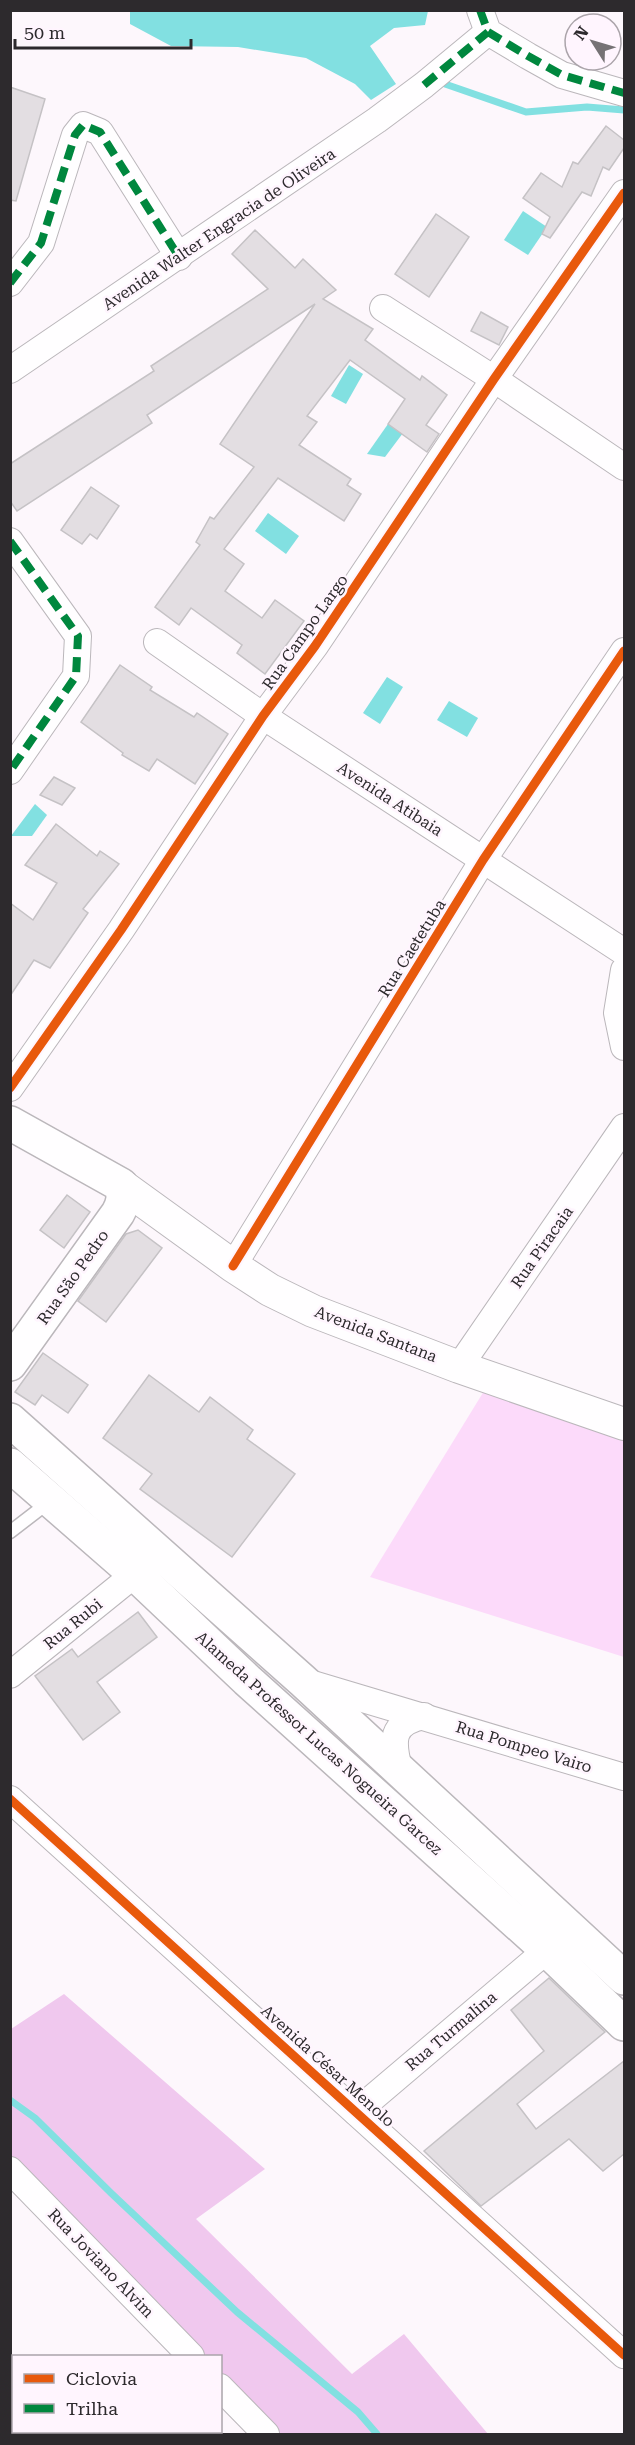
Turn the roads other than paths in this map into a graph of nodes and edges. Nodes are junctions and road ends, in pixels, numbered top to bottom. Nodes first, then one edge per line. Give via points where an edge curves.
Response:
1 (484, 21) edge
2 (624, 93) edge
3 (624, 193) edge
4 (178, 257) junction
5 (10, 283) edge
6 (383, 308) dead end
7 (10, 370) edge
8 (494, 379) junction
9 (624, 467) edge
10 (10, 541) edge
11 (158, 642) dead end
12 (624, 651) edge
13 (263, 716) junction
14 (10, 771) edge
15 (483, 860) junction
16 (624, 952) edge
17 (624, 970) edge
18 (624, 1047) edge
19 (10, 1088) edge
20 (10, 1123) edge
21 (624, 1127) edge
22 (129, 1201) junction
23 (233, 1266) junction
24 (10, 1364) edge
25 (459, 1367) junction
26 (10, 1420) edge
27 (624, 1424) edge
28 (10, 1465) edge
29 (50, 1501) junction
30 (10, 1532) edge
31 (135, 1574) junction
32 (11, 1672) edge
33 (247, 1680) junction
34 (303, 1681) junction
35 (424, 1716) junction
36 (399, 1770) junction
37 (624, 1777) edge
38 (10, 1799) edge
39 (547, 1950) junction
40 (624, 1978) edge
41 (624, 2024) edge
42 (356, 2112) junction
43 (10, 2170) edge
44 (190, 2355) edge
45 (624, 2355) edge
46 (222, 2389) edge
47 (267, 2434) edge

1 - 2 street via 562,75
1 - 4 street, Avenida Walter Engracia de Oliveira via 424,85
3 - 8 street, Rua Campo Largo
4 - 5 street via 100,132 83,125 75,135 41,243
4 - 7 street, Avenida Walter Engracia de Oliveira
6 - 8 street
8 - 9 street
8 - 13 street, Rua Campo Largo via 315,646
10 - 14 street via 78,636 76,676
11 - 13 street, Avenida Atibaia
12 - 15 street, Rua Caetetuba
13 - 15 street, Avenida Atibaia
13 - 19 street, Rua Campo Largo via 122,930
15 - 16 street, Avenida Atibaia
15 - 23 street, Rua Caetetuba
17 - 18 street via 617,1013
20 - 22 main road, Avenida Santana
21 - 25 street, Rua Piracaia
22 - 23 street, Avenida Santana
22 - 24 main road, Rua São Pedro
23 - 25 street, Avenida Santana via 313,1311
25 - 27 street, Avenida Santana
26 - 34 main road, Alameda Professor Lucas Nogueira Garcez
28 - 29 main road, Alameda Professor Lucas Nogueira Garcez
29 - 30 lane
29 - 31 main road, Alameda Professor Lucas Nogueira Garcez
31 - 32 street, Rua Rubi
31 - 33 main road, Alameda Professor Lucas Nogueira Garcez
33 - 34 main road
33 - 39 main road, Alameda Professor Lucas Nogueira Garcez
34 - 35 street, Rua Pompeo Vairo
34 - 36 main road, Alameda Professor Lucas Nogueira Garcez
35 - 36 street via 408,1719 399,1729 394,1742
35 - 37 street, Rua Pompeo Vairo
36 - 40 main road, Alameda Professor Lucas Nogueira Garcez
38 - 42 street, Avenida César Menolo
39 - 41 main road, Alameda Professor Lucas Nogueira Garcez
39 - 42 street, Rua Turmalina
42 - 45 street, Avenida César Menolo
43 - 44 street, Rua Joviano Alvim
46 - 47 street

